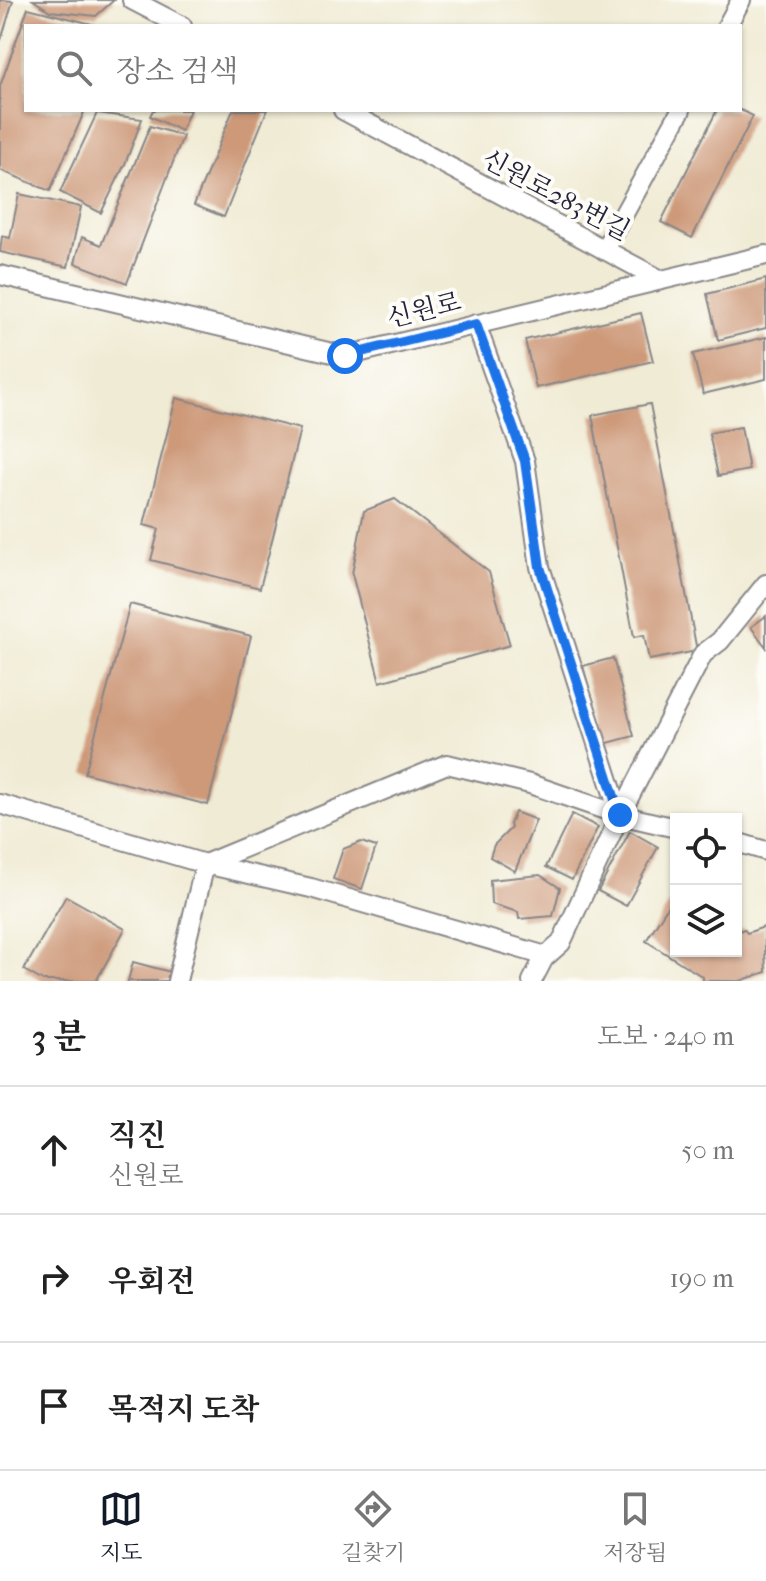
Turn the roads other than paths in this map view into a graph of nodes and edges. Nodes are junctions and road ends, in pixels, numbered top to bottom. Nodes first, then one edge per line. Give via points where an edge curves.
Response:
1 (132, 0) edge
2 (734, 1) edge
3 (178, 24) edge
4 (728, 24) edge
5 (347, 112) edge
6 (680, 112) edge
7 (604, 250) junction
8 (766, 255) edge
9 (0, 275) edge
10 (661, 280) junction
11 (476, 324) junction
12 (766, 584) edge
13 (0, 804) edge
14 (620, 815) junction
15 (670, 827) edge
16 (742, 844) edge
17 (766, 851) edge
18 (205, 864) junction
19 (546, 956) junction
20 (177, 981) edge
21 (532, 981) edge

1 - 3 street
2 - 4 street
5 - 7 street, 신원로283번길
6 - 7 street
7 - 10 street, 신원로283번길
8 - 10 street, 신원로
9 - 11 street, 신원로 via 345,356
10 - 11 street, 신원로
11 - 14 street via 525,461 540,567
12 - 14 street via 703,654
13 - 18 street
14 - 15 street
14 - 18 street via 530,784 447,764
14 - 19 street via 561,943
16 - 17 street
18 - 19 street via 311,888
18 - 20 street
19 - 21 street

